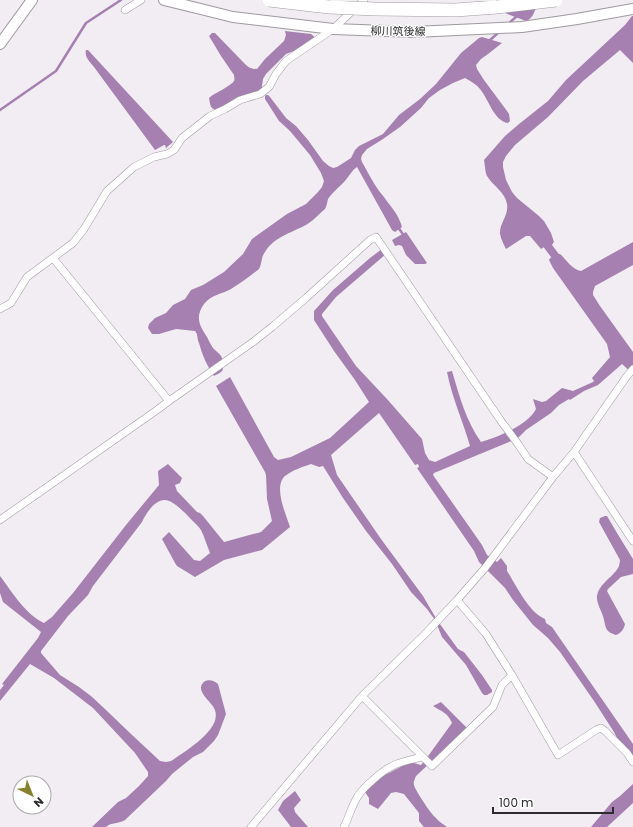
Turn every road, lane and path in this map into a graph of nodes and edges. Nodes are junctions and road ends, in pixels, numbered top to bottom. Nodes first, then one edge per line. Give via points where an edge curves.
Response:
1 (32, 0) edge
2 (141, 0) edge
3 (164, 0) edge
4 (269, 0) edge
5 (308, 0) edge
6 (364, 0) edge
7 (556, 0) edge
8 (456, 5) dead end
9 (633, 9) edge
10 (125, 10) dead end
11 (333, 29) junction
12 (0, 44) edge
13 (53, 258) junction
14 (0, 309) edge
15 (633, 369) edge
16 (169, 401) junction
17 (574, 452) junction
18 (553, 477) junction
19 (0, 520) edge
20 (633, 541) edge
21 (457, 600) junction
22 (512, 675) junction
23 (362, 696) junction
24 (422, 757) junction
25 (633, 762) edge
26 (251, 827) edge
27 (344, 827) edge

1 - 12 main road
2 - 10 street
3 - 11 main road, 柳川筑後線 via 233,17
4 - 7 highway, bridge via 367,9 456,10
5 - 8 highway via 375,6
6 - 11 street
9 - 11 main road, 柳川筑後線 via 522,27 414,32
11 - 13 street via 286,61 269,88 210,116 182,138 174,150 134,167 107,192 73,243
13 - 14 street via 27,277 11,303
13 - 16 street
15 - 17 street
16 - 18 street via 253,342 376,237 528,459
16 - 19 street
17 - 18 street
17 - 20 street
18 - 21 street via 500,549
21 - 22 street via 486,634
21 - 23 street
22 - 24 street via 502,685 493,707 432,766
22 - 25 street via 558,755 601,728
23 - 24 street
23 - 26 street
24 - 27 street via 390,766 382,772 358,795

